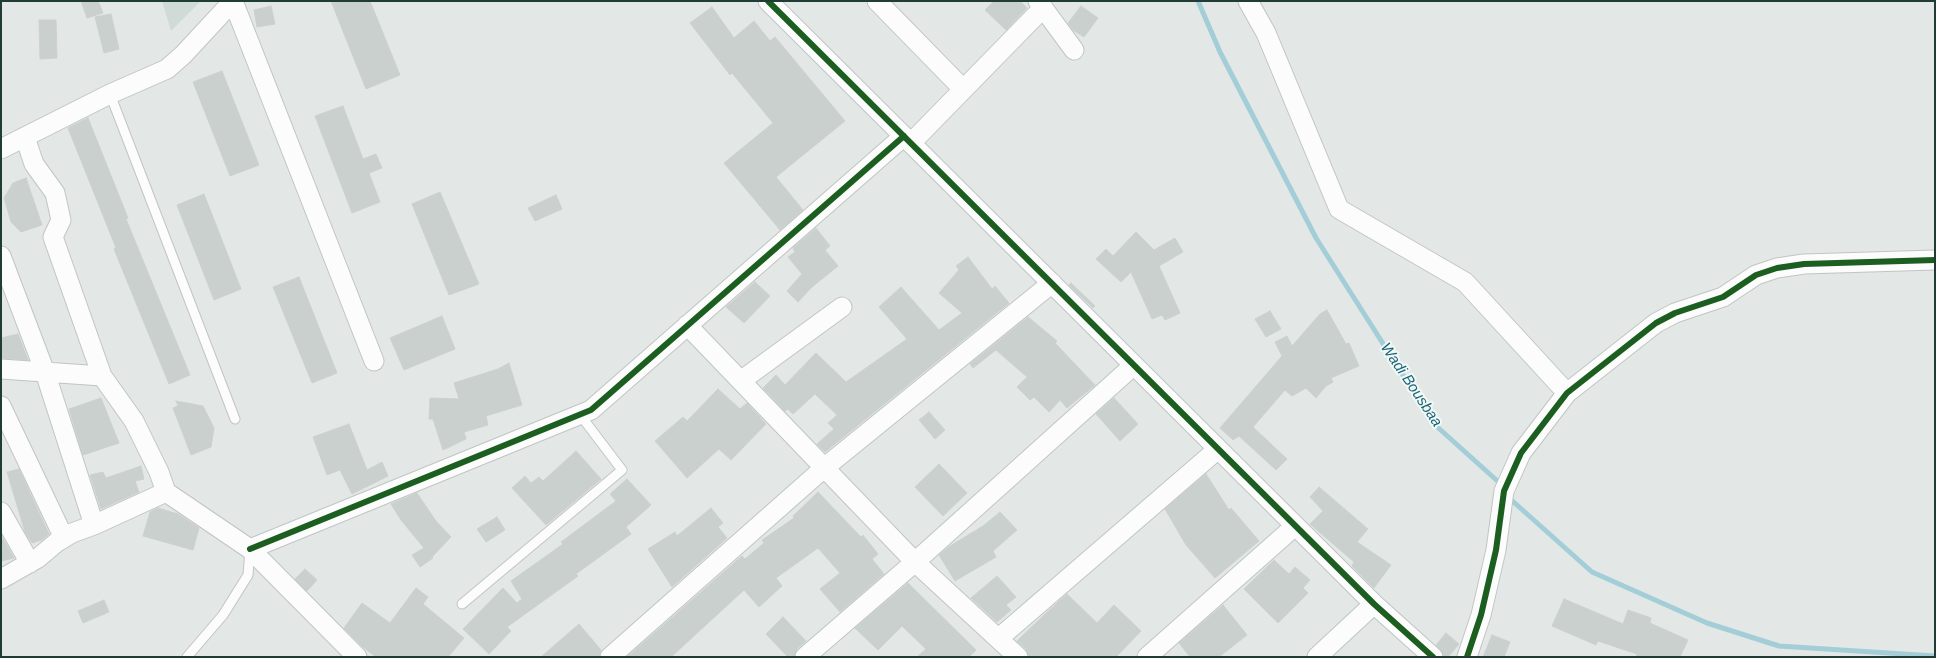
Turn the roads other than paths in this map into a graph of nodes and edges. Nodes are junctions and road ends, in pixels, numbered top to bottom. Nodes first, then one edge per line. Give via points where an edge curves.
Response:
1 (233, 1) edge
2 (768, 1) edge
3 (877, 1) edge
4 (1248, 1) edge
5 (1040, 5) edge
6 (1074, 50) dead end
7 (963, 89) junction
8 (110, 94) junction
9 (25, 137) junction
10 (907, 140) junction
11 (1, 149) edge
12 (1935, 260) edge
13 (3, 264) edge
14 (1052, 282) junction
15 (842, 307) dead end
16 (687, 325) junction
17 (374, 361) dead end
18 (1134, 365) junction
19 (1, 369) edge
20 (45, 372) junction
21 (102, 376) junction
22 (742, 380) junction
23 (1567, 393) junction
24 (1, 406) edge
25 (580, 416) junction
26 (235, 419) dead end
27 (1218, 449) junction
28 (824, 468) junction
29 (166, 492) junction
30 (1, 512) edge
31 (94, 526) junction
32 (1295, 526) junction
33 (64, 538) junction
34 (250, 549) junction
35 (915, 562) junction
36 (30, 563) junction
37 (1, 579) edge
38 (462, 604) dead end
39 (1374, 604) junction
40 (999, 638) junction
41 (188, 657) edge
42 (357, 657) edge
43 (610, 657) edge
44 (805, 657) edge
45 (1018, 657) edge
46 (1147, 657) edge
47 (1317, 657) edge
48 (1433, 657) edge
49 (1468, 657) edge

1 - 8 street via 167,69
1 - 17 street
2 - 10 street
3 - 7 street
4 - 23 street via 1266,33 1339,209 1465,282
5 - 6 street
5 - 7 street
7 - 10 street
8 - 9 street
8 - 26 lane
9 - 11 street
9 - 21 street via 34,164 55,193 61,220 53,237
10 - 14 street
10 - 16 street
12 - 23 street via 1804,264 1763,273 1723,297 1675,313 1656,324
13 - 20 street
14 - 18 street
14 - 28 street
15 - 22 street
16 - 22 street
16 - 25 street
18 - 27 street
18 - 35 street
19 - 20 street
20 - 21 street
20 - 31 street
21 - 29 street via 134,421
22 - 28 street
23 - 49 street via 1521,453 1504,491 1496,550
24 - 33 street
25 - 34 street
25 - 38 lane via 622,470
27 - 32 street
27 - 40 street
28 - 35 street
28 - 43 street
29 - 31 street
29 - 34 street
30 - 36 street
31 - 33 street
32 - 39 street
32 - 46 street
33 - 36 street
34 - 41 lane via 248,575 223,615
34 - 42 street
35 - 40 street
35 - 44 street
36 - 37 street
39 - 47 street
39 - 48 street
40 - 45 street

